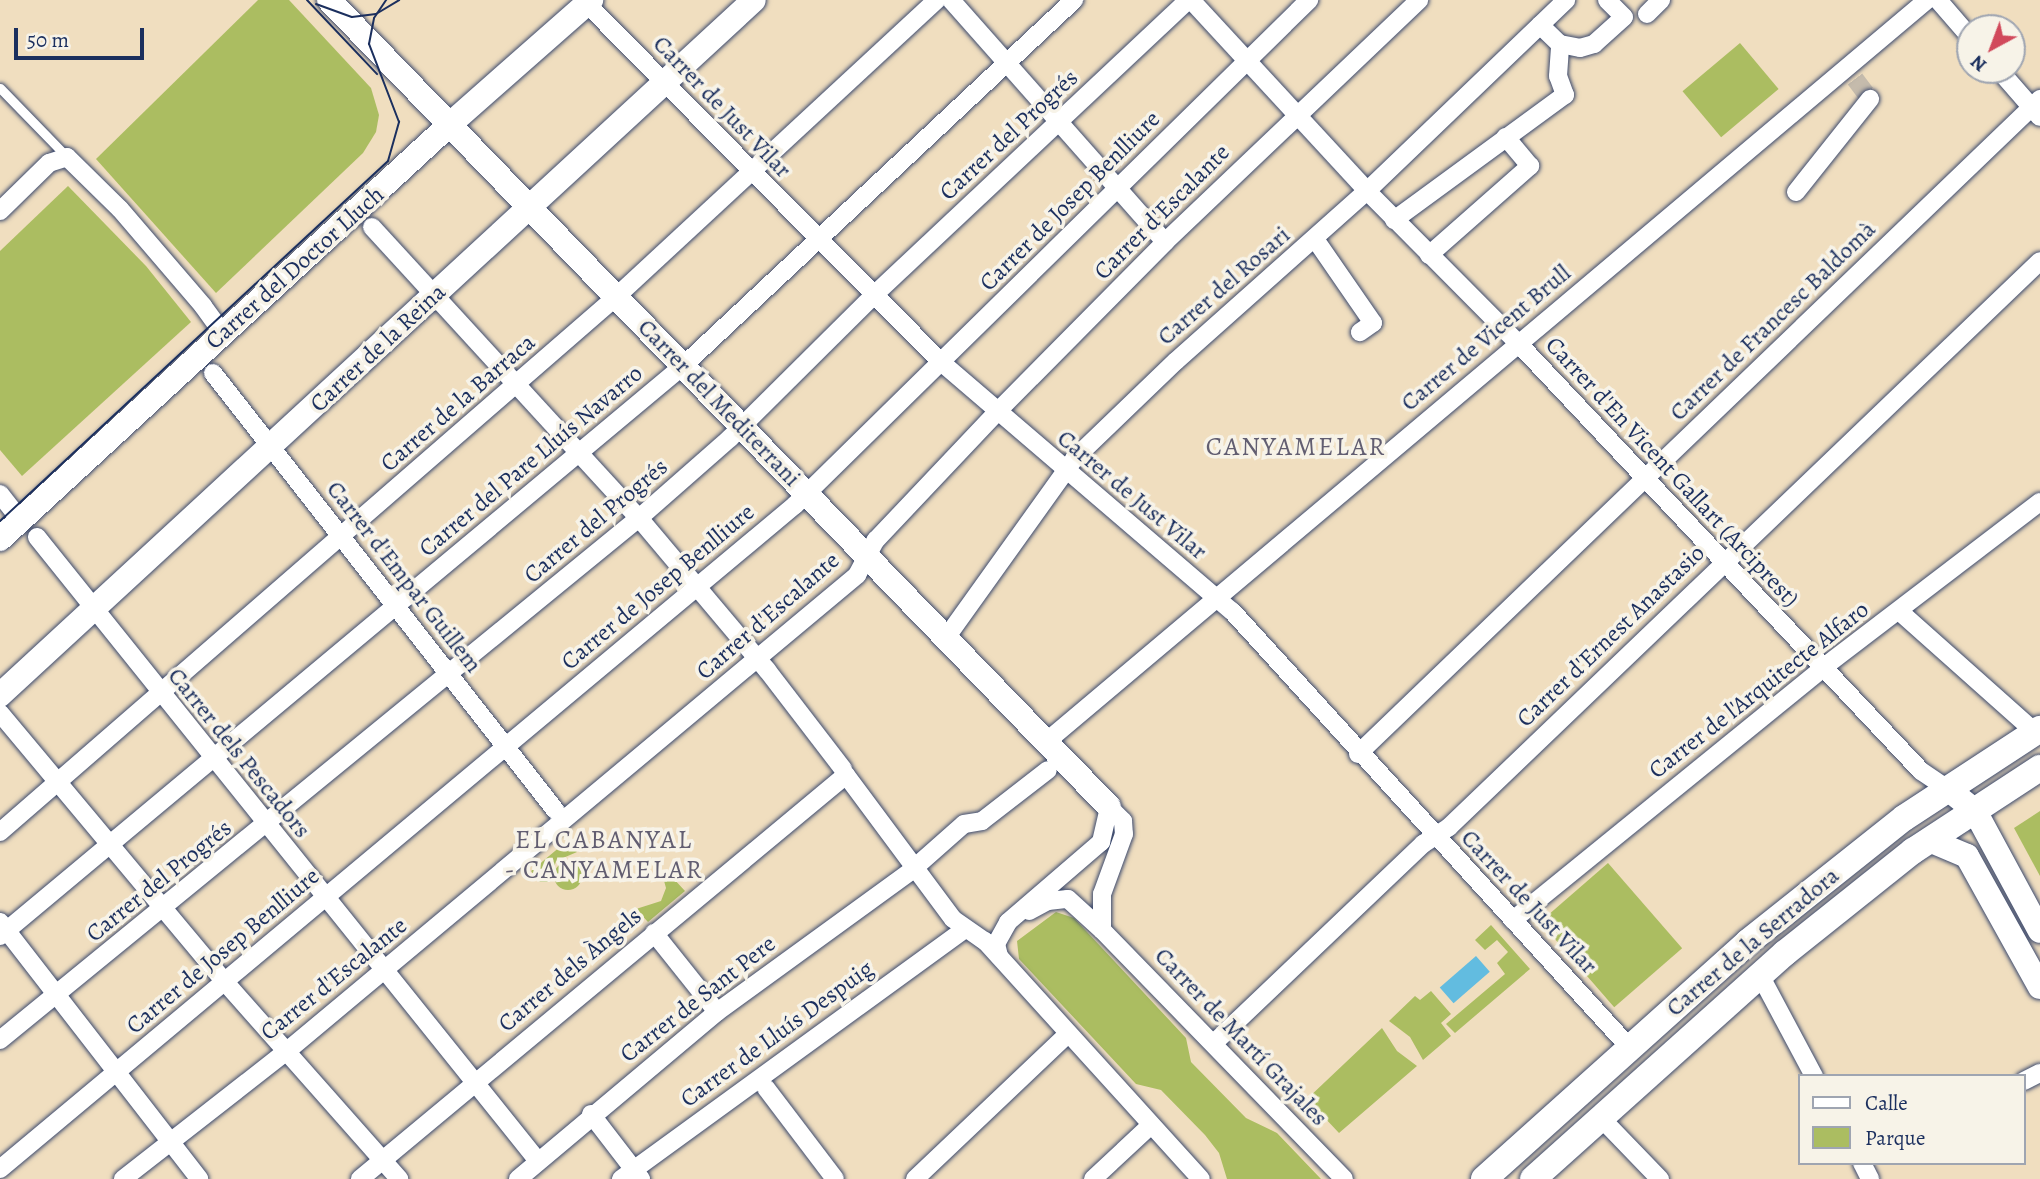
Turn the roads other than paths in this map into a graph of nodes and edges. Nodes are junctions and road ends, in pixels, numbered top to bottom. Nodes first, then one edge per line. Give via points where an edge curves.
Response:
1 (754, 0) edge
2 (937, 0) edge
3 (951, 0) edge
4 (1074, 0) edge
5 (1190, 0) edge
6 (1309, 0) edge
7 (1419, 0) edge
8 (1565, 0) edge
9 (1607, 0) edge
10 (1661, 0) edge
11 (1927, 0) edge
12 (1938, 0) edge
13 (587, 2) edge
14 (339, 3) edge
15 (1647, 15) dead end
16 (1956, 21) edge
17 (1540, 25) junction
18 (1560, 44) junction
19 (1246, 61) junction
20 (1006, 63) junction
21 (663, 81) junction
22 (2013, 84) edge
23 (0, 88) edge
24 (1870, 99) dead end
25 (2037, 108) edge
26 (1297, 115) junction
27 (1059, 122) junction
28 (447, 126) junction
29 (1506, 137) junction
30 (67, 157) junction
31 (752, 173) junction
32 (1117, 188) junction
33 (1367, 191) junction
34 (1796, 192) dead end
35 (528, 208) junction
36 (0, 211) edge
37 (1394, 220) junction
38 (372, 227) dead end
39 (816, 239) junction
40 (1315, 239) junction
41 (1165, 242) junction
42 (1429, 255) junction
43 (2040, 261) edge
44 (435, 295) junction
45 (617, 296) junction
46 (873, 296) junction
47 (1360, 332) dead end
48 (215, 340) junction
49 (1518, 344) junction
50 (941, 362) junction
51 (682, 366) junction
52 (213, 373) dead end
53 (517, 384) junction
54 (997, 412) junction
55 (739, 425) junction
56 (271, 447) junction
57 (580, 453) junction
58 (1065, 470) junction
59 (1645, 477) junction
60 (0, 494) edge
61 (806, 494) junction
62 (2040, 502) edge
63 (639, 518) junction
64 (29, 529) junction
65 (342, 536) junction
66 (0, 538) edge
67 (868, 557) junction
68 (1723, 562) junction
69 (697, 586) junction
70 (1216, 598) junction
71 (396, 607) junction
72 (94, 608) junction
73 (1899, 611) junction
74 (946, 638) junction
75 (758, 659) junction
76 (1824, 667) junction
77 (449, 676) junction
78 (159, 694) junction
79 (0, 695) edge
80 (0, 713) edge
81 (2037, 730) edge
82 (1046, 742) junction
83 (505, 746) junction
84 (1358, 754) junction
85 (213, 760) junction
86 (2040, 768) edge
87 (1048, 769) dead end
88 (844, 772) junction
89 (57, 781) junction
90 (1948, 789) junction
91 (1109, 807) junction
92 (556, 811) dead end
93 (1975, 811) junction
94 (266, 826) junction
95 (0, 832) edge
96 (1435, 837) junction
97 (1930, 841) junction
98 (110, 845) junction
99 (918, 865) junction
100 (325, 898) junction
101 (164, 909) junction
102 (1513, 920) junction
103 (1008, 922) junction
104 (2, 929) edge
105 (964, 930) junction
106 (1102, 930) junction
107 (2040, 931) edge
108 (654, 933) junction
109 (999, 956) junction
110 (385, 969) junction
111 (1760, 975) junction
112 (225, 982) junction
113 (2040, 988) edge
114 (57, 993) junction
115 (717, 1012) junction
116 (1068, 1034) junction
117 (0, 1040) edge
118 (1214, 1043) junction
119 (1629, 1047) junction
120 (287, 1051) junction
121 (118, 1070) junction
122 (1813, 1074) edge
123 (475, 1082) junction
124 (765, 1088) dead end
125 (591, 1114) junction
126 (1601, 1118) junction
127 (1152, 1125) junction
128 (171, 1140) junction
129 (382, 1159) junction
130 (538, 1161) junction
131 (0, 1169) edge
132 (632, 1176) edge
133 (123, 1179) edge
134 (199, 1179) edge
135 (360, 1179) edge
136 (399, 1179) edge
137 (518, 1179) edge
138 (835, 1179) edge
139 (915, 1179) edge
140 (1093, 1179) edge
141 (1200, 1179) edge
142 (1344, 1179) edge
143 (1484, 1179) edge
144 (1533, 1179) edge
145 (1660, 1179) edge

1 - 21 street, Carrer de la Reina
2 - 31 street, Carrer de la Barraca
3 - 20 street
4 - 20 street, Carrer del Pare Lluís Navarro
5 - 19 street, Carrer d'En Vicent Gallart (Arciprest)
5 - 27 street, Carrer del Progrés
6 - 19 street, Carrer de Josep Benlliure
7 - 26 street, Carrer d'Escalante
8 - 17 street, Carrer del Rosari
9 - 18 street via 1624,17 1621,24 1594,44 1580,48
10 - 15 street
11 - 49 street, Carrer de Vicent Brull via 1851,74
12 - 16 street
13 - 21 street, Carrer de Just Vilar
13 - 28 street, Carrer del Doctor Lluch
14 - 28 street, Carrer del Mediterrani
17 - 18 street
17 - 33 street, Carrer del Rosari
18 - 29 street via 1558,76 1565,95
19 - 26 street, Carrer d'En Vicent Gallart (Arciprest)
19 - 32 street, Carrer de Josep Benlliure
20 - 27 street
20 - 39 street, Carrer del Pare Lluís Navarro
21 - 31 street, Carrer de Just Vilar
21 - 35 street, Carrer de la Reina
22 - 25 street
23 - 30 lane
24 - 34 street
25 - 59 street, Carrer de Francesc Baldomà
26 - 33 street, Carrer d'En Vicent Gallart (Arciprest)
26 - 41 street, Carrer d'Escalante
27 - 32 street
27 - 46 street, Carrer del Progrés
28 - 35 street, Carrer del Mediterrani
28 - 48 street, Carrer del Doctor Lluch
29 - 37 street
29 - 42 street via 1530,166
30 - 36 street via 49,163
30 - 48 street via 120,209 204,306 219,328
31 - 39 street, Carrer de Just Vilar
31 - 45 street, Carrer de la Barraca
32 - 41 street
32 - 50 street, Carrer de Josep Benlliure
33 - 37 street, Carrer d'En Vicent Gallart (Arciprest)
33 - 40 street, Carrer del Rosari
35 - 44 street, Carrer de la Reina
35 - 45 street, Carrer del Mediterrani
37 - 42 street, Carrer d'En Vicent Gallart (Arciprest)
38 - 44 street
39 - 46 street, Carrer de Just Vilar
39 - 51 street, Carrer del Pare Lluís Navarro
40 - 47 street via 1373,323
40 - 58 street, Carrer del Rosari via 1176,360
41 - 54 street, Carrer d'Escalante
42 - 49 street, Carrer d'En Vicent Gallart (Arciprest)
43 - 68 street, Carrer d'Ernest Anastasio
44 - 53 street
44 - 56 street, Carrer de la Reina
45 - 51 street, Carrer del Mediterrani
45 - 53 street, Carrer de la Barraca
46 - 50 street, Carrer de Just Vilar
46 - 55 street, Carrer del Progrés
48 - 64 street, Carrer del Doctor Lluch
49 - 59 street, Carrer d'En Vicent Gallart (Arciprest)
49 - 70 street, Carrer de Vicent Brull
50 - 54 street, Carrer de Just Vilar
50 - 61 street, Carrer de Josep Benlliure
51 - 55 street, Carrer del Mediterrani
51 - 57 street, Carrer del Pare Lluís Navarro
52 - 56 street, Carrer d'Empar Guillem
53 - 57 street
53 - 65 street, Carrer de la Barraca
54 - 58 street, Carrer de Just Vilar
54 - 67 street, Carrer d'Escalante via 876,540
55 - 61 street, Carrer del Mediterrani
55 - 63 street, Carrer del Progrés
56 - 65 street, Carrer d'Empar Guillem
56 - 72 street, Carrer de la Reina
57 - 63 street
57 - 71 street, Carrer del Pare Lluís Navarro
58 - 70 street, Carrer de Just Vilar
58 - 74 street, Carrer del Rosari
59 - 68 street, Carrer d'En Vicent Gallart (Arciprest)
59 - 84 street, Carrer de Francesc Baldomà
60 - 64 street, Carrer dels Pescadors
61 - 67 street, Carrer del Mediterrani
61 - 69 street, Carrer de Josep Benlliure
62 - 73 street, Carrer de l'Arquitecte Alfaro
63 - 69 street
63 - 77 street, Carrer del Progrés
64 - 66 street, Carrer del Doctor Lluch
64 - 72 street, Carrer dels Pescadors
65 - 71 street, Carrer d'Empar Guillem
65 - 78 street, Carrer de la Barraca
67 - 74 street, Carrer del Mediterrani
67 - 75 street, Carrer d'Escalante via 857,575
68 - 76 street, Carrer d'En Vicent Gallart (Arciprest)
68 - 96 street, Carrer d'Ernest Anastasio
69 - 75 street
69 - 83 street, Carrer de Josep Benlliure
70 - 82 street, Carrer de Vicent Brull
70 - 84 street, Carrer de Just Vilar via 1295,678
71 - 77 street, Carrer d'Empar Guillem
71 - 85 street, Carrer del Pare Lluís Navarro
72 - 78 street, Carrer dels Pescadors
72 - 79 street, Carrer de la Reina
73 - 76 street, Carrer de l'Arquitecte Alfaro
73 - 81 street
74 - 82 street, Carrer del Mediterrani
75 - 88 street
75 - 110 street, Carrer d'Escalante
76 - 90 street, Carrer d'En Vicent Gallart (Arciprest) via 1921,771
76 - 102 street, Carrer de l'Arquitecte Alfaro
77 - 83 street, Carrer d'Empar Guillem
77 - 94 street, Carrer del Progrés
78 - 85 street, Carrer dels Pescadors
78 - 89 street, Carrer de la Barraca
80 - 89 street
81 - 90 main road, Carrer de la Serradora
82 - 91 street, Carrer del Mediterrani
83 - 92 street, Carrer d'Empar Guillem
83 - 100 street, Carrer de Josep Benlliure
84 - 96 street, Carrer de Just Vilar
85 - 94 street, Carrer dels Pescadors
85 - 98 street, Carrer del Pare Lluís Navarro
86 - 93 main road, Carrer de la Serradora
87 - 99 street, Carrer de Sant Pere via 982,821 964,824
88 - 99 street
88 - 108 street, Carrer dels Àngels
89 - 95 street, Carrer de la Barraca
89 - 98 street
90 - 93 street
90 - 119 main road, Carrer de la Serradora via 1904,818 1748,942
91 - 103 street via 1101,842
91 - 106 street via 1123,821 1124,834 1102,894
93 - 97 main road, Carrer de la Serradora
93 - 107 street
94 - 100 street, Carrer dels Pescadors
94 - 101 street, Carrer del Progrés
96 - 102 street, Carrer de Just Vilar
96 - 118 street, Carrer d'Ernest Anastasio
97 - 111 main road, Carrer de la Serradora
97 - 113 street via 1967,856
98 - 101 street
98 - 104 street, Carrer del Pare Lluís Navarro
99 - 105 street
99 - 115 street, Carrer de Sant Pere
100 - 110 street, Carrer dels Pescadors
100 - 112 street, Carrer de Josep Benlliure
101 - 112 street
101 - 114 street, Carrer del Progrés
102 - 119 street, Carrer de Just Vilar
103 - 106 street, Carrer de Martí Grajales via 1048,901 1068,899
103 - 109 street via 996,944
104 - 114 street
105 - 109 street via 985,941
105 - 132 street, Carrer de Lluís Despuig
106 - 118 street, Carrer de Martí Grajales
108 - 115 street
108 - 123 street, Carrer dels Àngels
109 - 116 street
110 - 120 street, Carrer d'Escalante
110 - 123 street, Carrer dels Pescadors
111 - 122 street
111 - 126 main road, Carrer de la Serradora
112 - 120 street
112 - 121 street, Carrer de Josep Benlliure
114 - 117 street, Carrer del Progrés
114 - 121 street
115 - 125 street, Carrer de Sant Pere
116 - 127 street
116 - 139 street
118 - 142 street, Carrer de Martí Grajales
119 - 143 main road, Carrer de la Serradora
120 - 128 street, Carrer d'Escalante
120 - 129 street
121 - 128 street
121 - 131 street, Carrer de Josep Benlliure
123 - 129 street, Carrer dels Àngels
123 - 130 street, Carrer dels Pescadors
124 - 138 street
125 - 130 street, Carrer de Sant Pere
125 - 132 street
126 - 144 main road, Carrer de la Serradora
126 - 145 street
127 - 140 street
127 - 141 street
128 - 133 street, Carrer d'Escalante
128 - 134 street
129 - 135 street, Carrer dels Àngels
129 - 136 street
130 - 137 street, Carrer de Sant Pere

